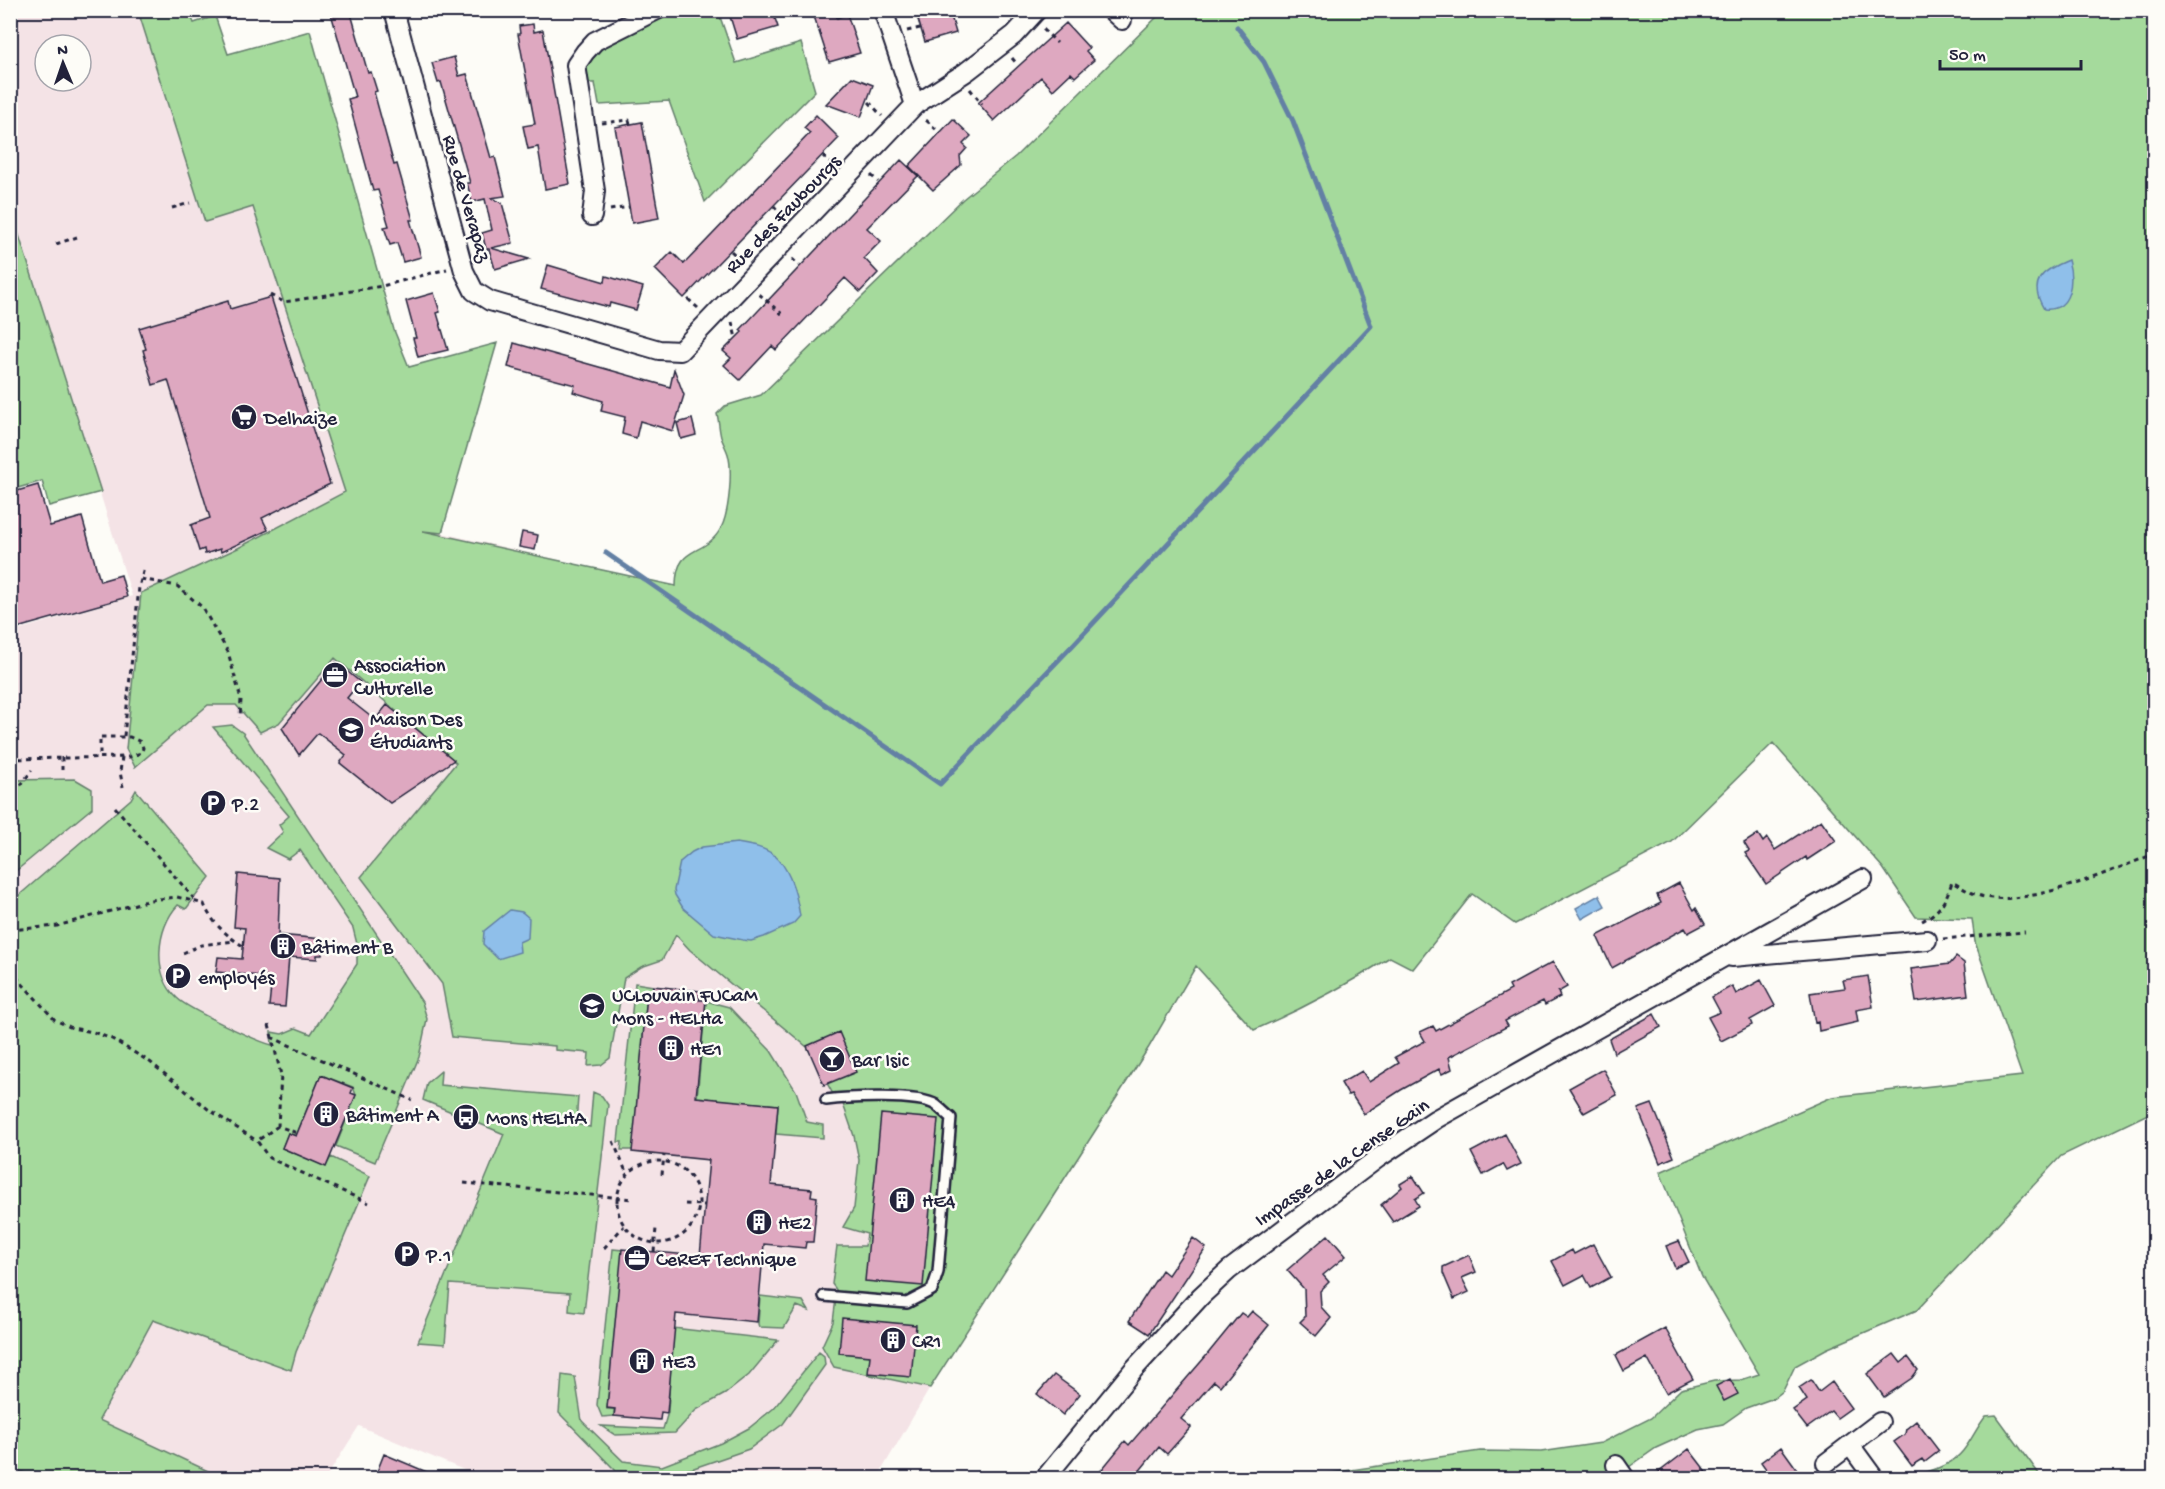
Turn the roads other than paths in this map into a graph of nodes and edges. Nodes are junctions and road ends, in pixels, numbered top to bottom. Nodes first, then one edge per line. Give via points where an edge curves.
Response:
1 (394, 10) edge
2 (657, 10) edge
3 (883, 10) edge
4 (1037, 10) edge
5 (915, 105) junction
6 (592, 216) dead end
7 (680, 351) joint
8 (1863, 879) dead end
9 (1927, 940) road end
10 (1724, 957) junction
11 (826, 1100) dead end
12 (824, 1296) dead end
13 (1880, 1422) dead end
14 (1850, 1445) junction
15 (1826, 1463) dead end
16 (1046, 1479) edge
17 (1874, 1479) edge

1 - 7 street, Rue de Verapaz via 463,265 474,291 489,301 659,350
2 - 6 street via 595,41 576,66 595,191
3 - 5 street
4 - 5 street, Rue des Faubourgs via 1014,35
5 - 7 street, Rue des Faubourgs
8 - 10 street, Impasse de la Cense Gain
9 - 10 street, Impasse de la Cense Gain
10 - 16 street, Impasse de la Cense Gain via 1420,1129 1237,1264 1201,1296 1134,1369
11 - 12 lane via 898,1098 934,1104 951,1118 938,1272 932,1290 907,1303
13 - 14 street
14 - 15 street
14 - 17 street

